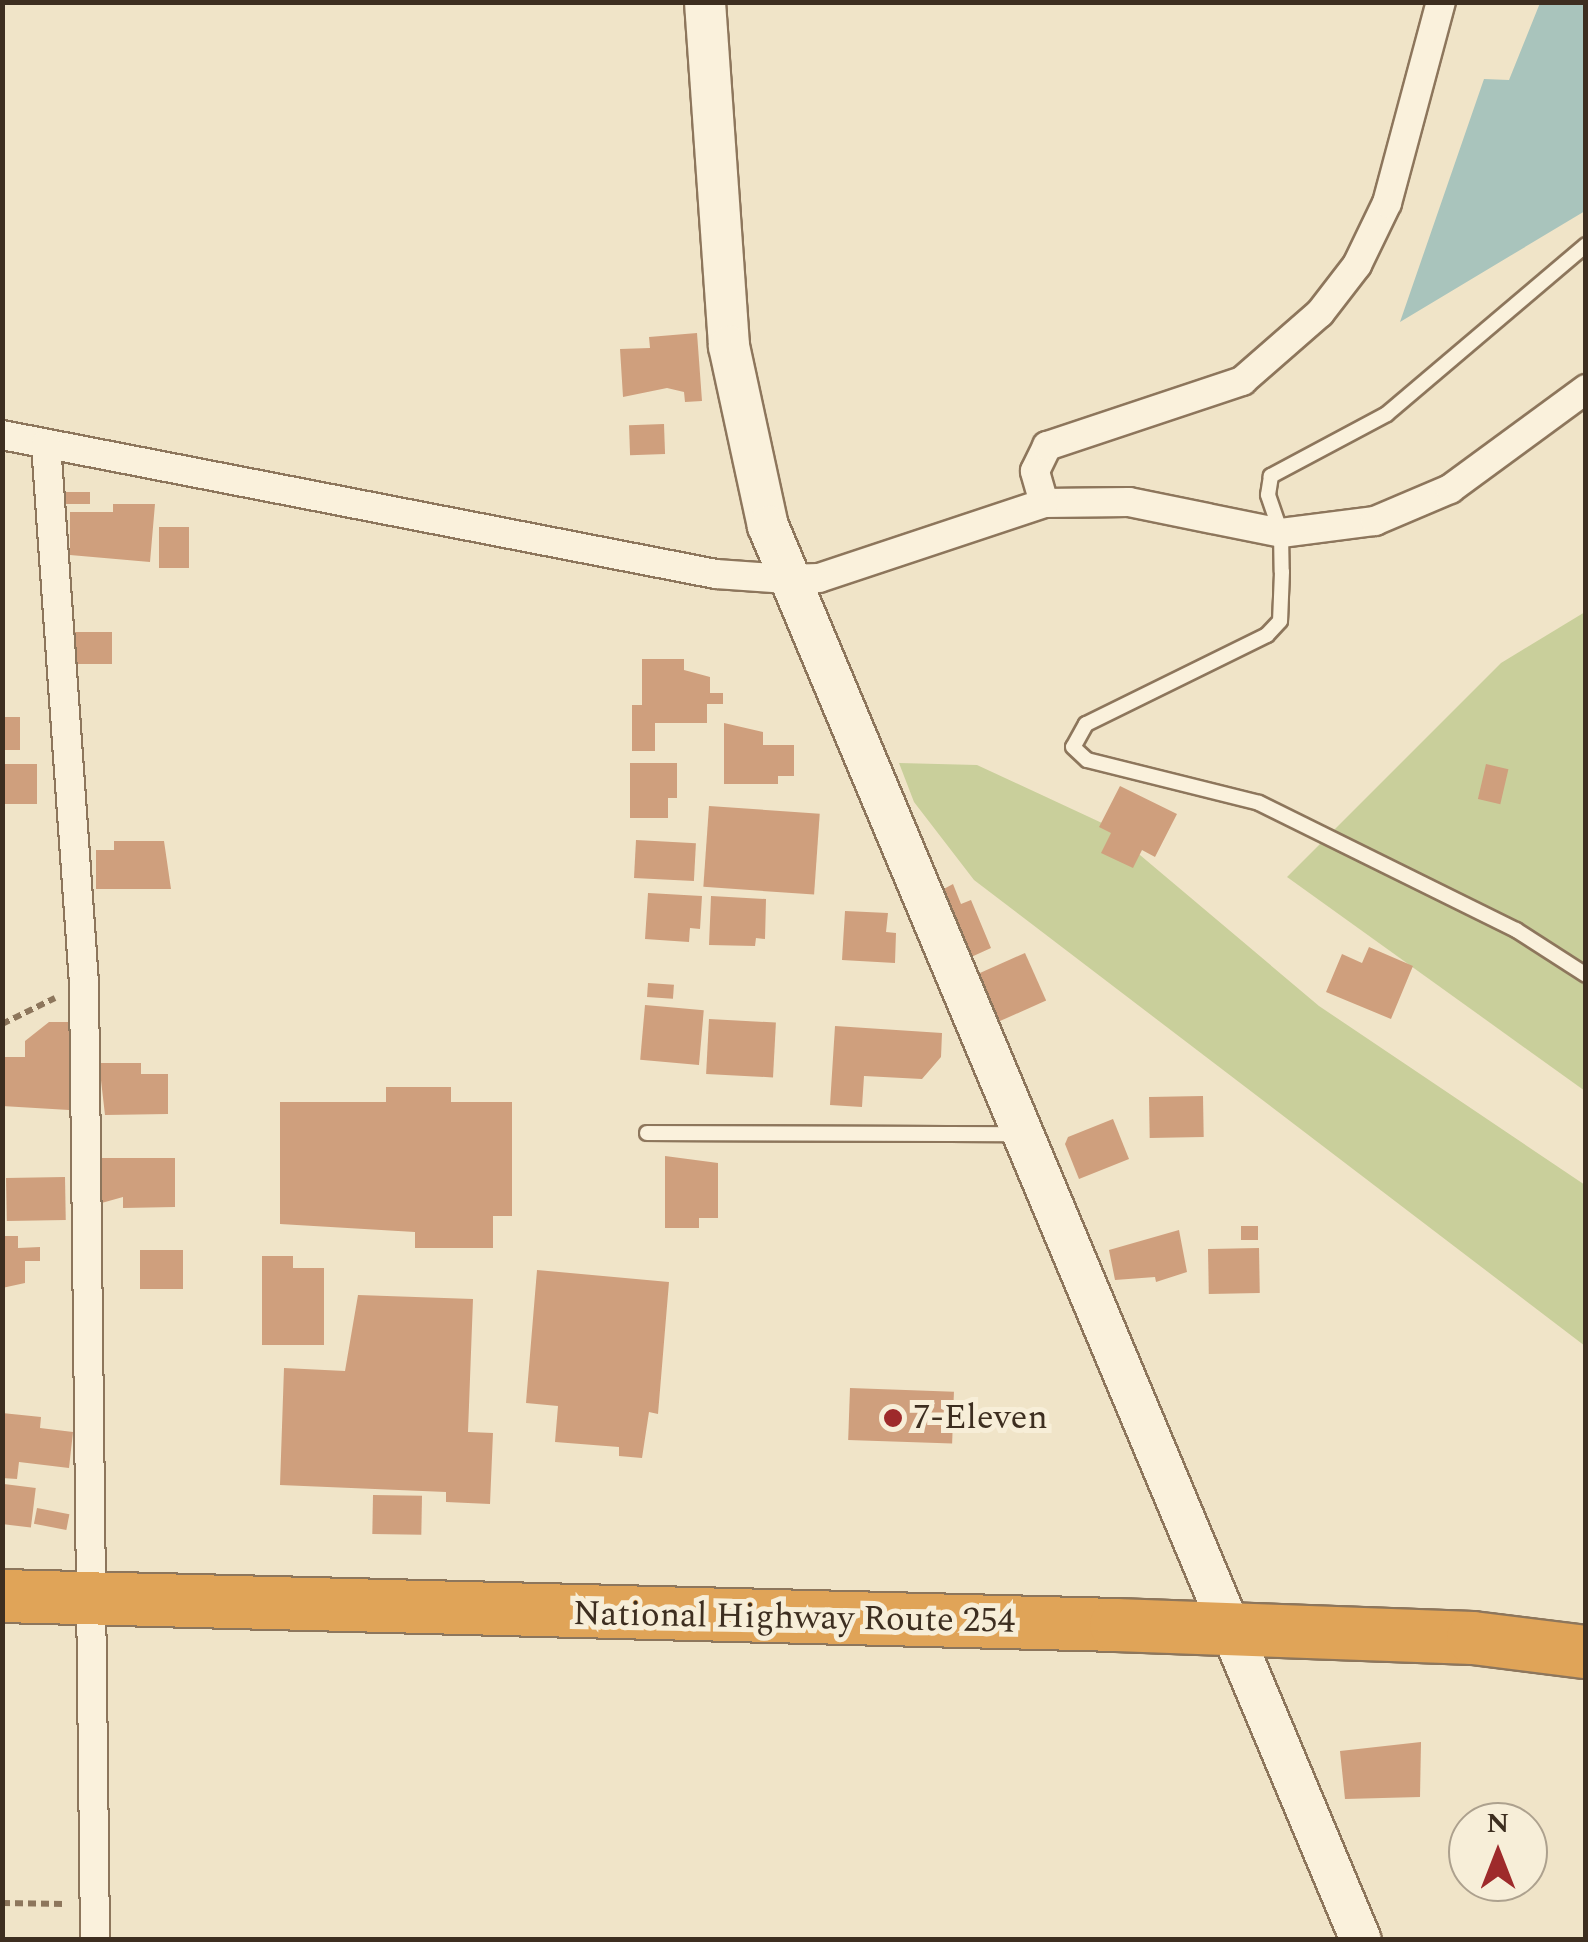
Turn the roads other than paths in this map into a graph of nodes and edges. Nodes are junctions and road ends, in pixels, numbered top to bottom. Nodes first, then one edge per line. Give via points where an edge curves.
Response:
1 (705, 2) edge
2 (1442, 2) edge
3 (1586, 244) edge
4 (1586, 389) edge
5 (2, 435) edge
6 (46, 444) junction
7 (1044, 503) junction
8 (1282, 533) junction
9 (788, 579) junction
10 (1586, 974) edge
11 (647, 1133) dead end
12 (1023, 1134) junction
13 (2, 1596) edge
14 (95, 1598) junction
15 (1236, 1632) junction
16 (1586, 1652) edge
17 (95, 1939) edge
18 (1361, 1940) edge

1 - 9 street via 729,346 752,467
2 - 7 street via 1387,203 1357,264 1320,313 1242,381 1047,446 1035,471
3 - 8 lane via 1359,434 1295,458 1272,476 1268,495
4 - 8 street via 1488,465 1410,509 1328,531
5 - 6 street
6 - 9 street via 716,574
6 - 14 street via 84,984
7 - 8 street via 1129,502
7 - 9 street via 819,578
8 - 10 lane via 1280,621 1267,636 1086,724 1074,738 1076,754 1258,803 1516,930
9 - 12 street
11 - 12 lane
12 - 15 street
13 - 14 highway, National Highway Route 254
14 - 15 highway, National Highway Route 254
14 - 17 street
15 - 16 highway, National Highway Route 254 via 1473,1638
15 - 18 street

